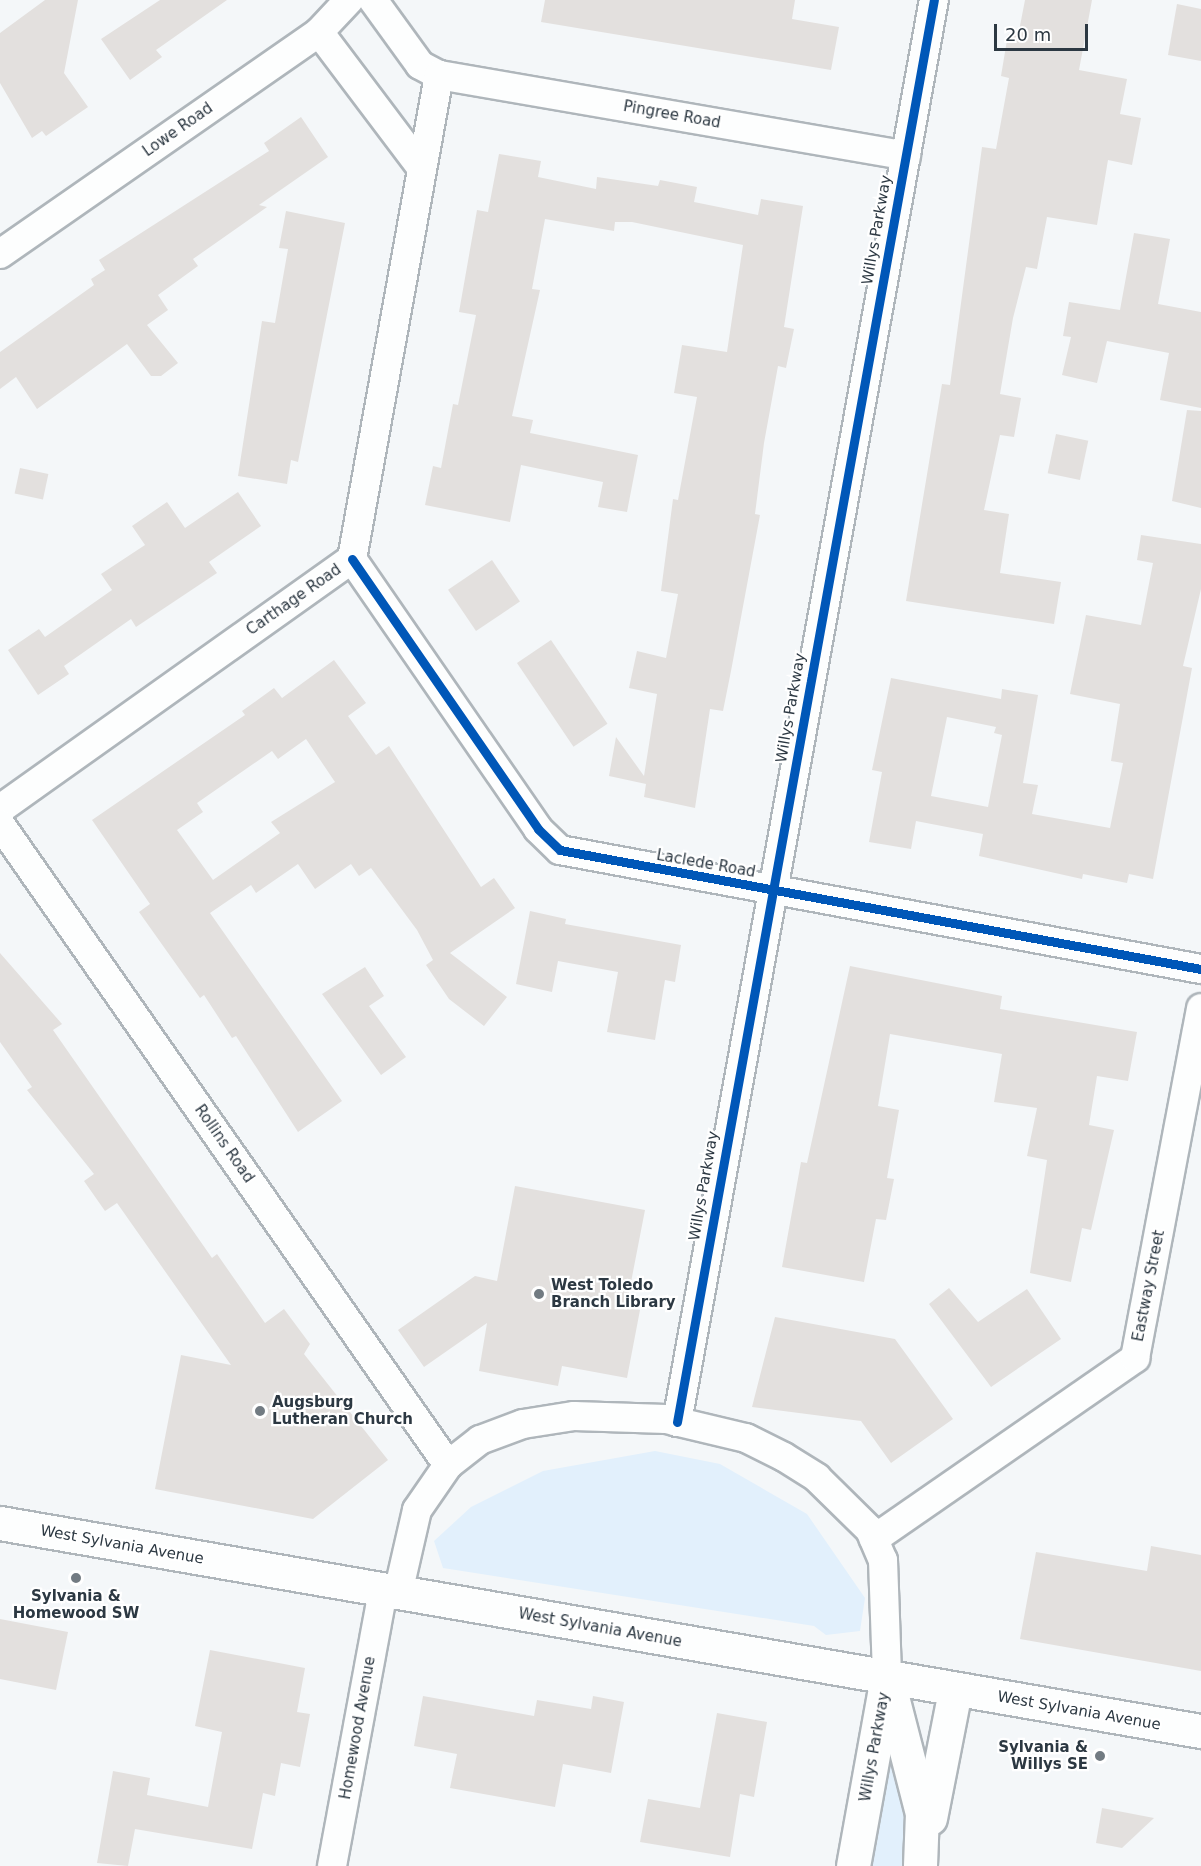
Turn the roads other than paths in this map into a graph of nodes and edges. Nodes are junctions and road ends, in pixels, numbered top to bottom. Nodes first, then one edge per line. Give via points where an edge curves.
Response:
1 (349, 0) edge
2 (373, 0) edge
3 (934, 0) edge
4 (319, 32) junction
5 (439, 75) junction
6 (906, 156) junction
7 (420, 166) junction
8 (0, 254) edge
9 (352, 559) junction
10 (0, 809) edge
11 (0, 824) edge
12 (772, 892) junction
13 (1201, 969) edge
14 (1201, 1008) edge
15 (677, 1422) junction
16 (448, 1465) junction
17 (0, 1523) edge
18 (874, 1539) junction
19 (391, 1591) junction
20 (887, 1677) junction
21 (955, 1690) junction
22 (1201, 1731) edge
23 (922, 1858) edge
24 (332, 1866) edge
25 (853, 1866) edge

1 - 4 street, Lowe Road
2 - 5 street, Pingree Road via 420,64
3 - 6 street, Willys Parkway
4 - 7 street
4 - 8 street, Lowe Road
5 - 6 street, Pingree Road
5 - 7 street
6 - 12 street, Willys Parkway
7 - 9 street, Carthage Road
9 - 10 street, Carthage Road
9 - 12 street, Laclede Road via 551,843 573,855
11 - 16 street, Rollins Road
12 - 13 street, Laclede Road
12 - 15 street, Willys Parkway
14 - 18 street, Eastway Street via 1135,1358
15 - 16 street, Homewood Avenue via 574,1416 524,1424 480,1440
15 - 18 street, Homewood Avenue via 746,1438 784,1457 817,1478
16 - 19 street, Homewood Avenue via 417,1510
17 - 19 main road, West Sylvania Avenue
18 - 20 street via 883,1560 887,1596
19 - 20 main road, West Sylvania Avenue
19 - 24 street, Homewood Avenue
20 - 21 main road, West Sylvania Avenue
20 - 23 main road, Willys Parkway via 915,1777
20 - 25 main road, Willys Parkway
21 - 22 main road, West Sylvania Avenue
21 - 23 main road

